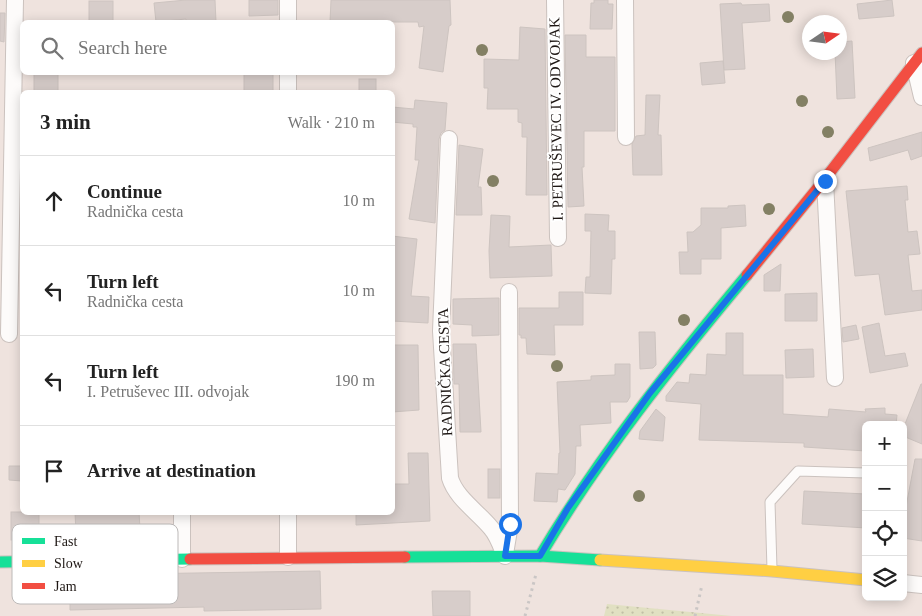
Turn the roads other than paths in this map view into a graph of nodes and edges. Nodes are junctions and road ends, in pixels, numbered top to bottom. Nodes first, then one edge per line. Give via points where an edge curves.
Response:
1 (15, 0) edge
2 (288, 0) edge
3 (555, 0) edge
4 (625, 0) edge
5 (288, 20) edge
6 (918, 58) edge
7 (288, 75) edge
8 (288, 90) edge
9 (922, 97) edge
10 (626, 136) dead end
11 (449, 139) dead end
12 (825, 181) junction
13 (558, 238) dead end
14 (509, 292) dead end
15 (9, 334) dead end
16 (834, 378) dead end
17 (862, 473) edge
18 (182, 515) edge
19 (288, 515) edge
20 (505, 556) junction
21 (540, 556) junction
22 (288, 557) junction
23 (178, 559) edge
24 (182, 559) junction
25 (772, 571) junction
26 (862, 580) edge
27 (907, 583) edge
28 (922, 585) edge

1 - 15 street
2 - 5 street
3 - 13 street, I. PETRUŠEVEC IV. ODVOJAK
4 - 10 street
6 - 9 street
6 - 12 street
7 - 8 street
11 - 20 street, RADNIČKA CESTA via 441,330 450,478 452,486 492,530
12 - 16 street
12 - 21 street via 650,393 568,508
14 - 20 street via 510,524
17 - 25 lane via 798,471 770,502
18 - 24 street
19 - 22 street
20 - 21 street
20 - 22 street
21 - 25 street
22 - 24 street
23 - 24 street
25 - 26 street
27 - 28 street

